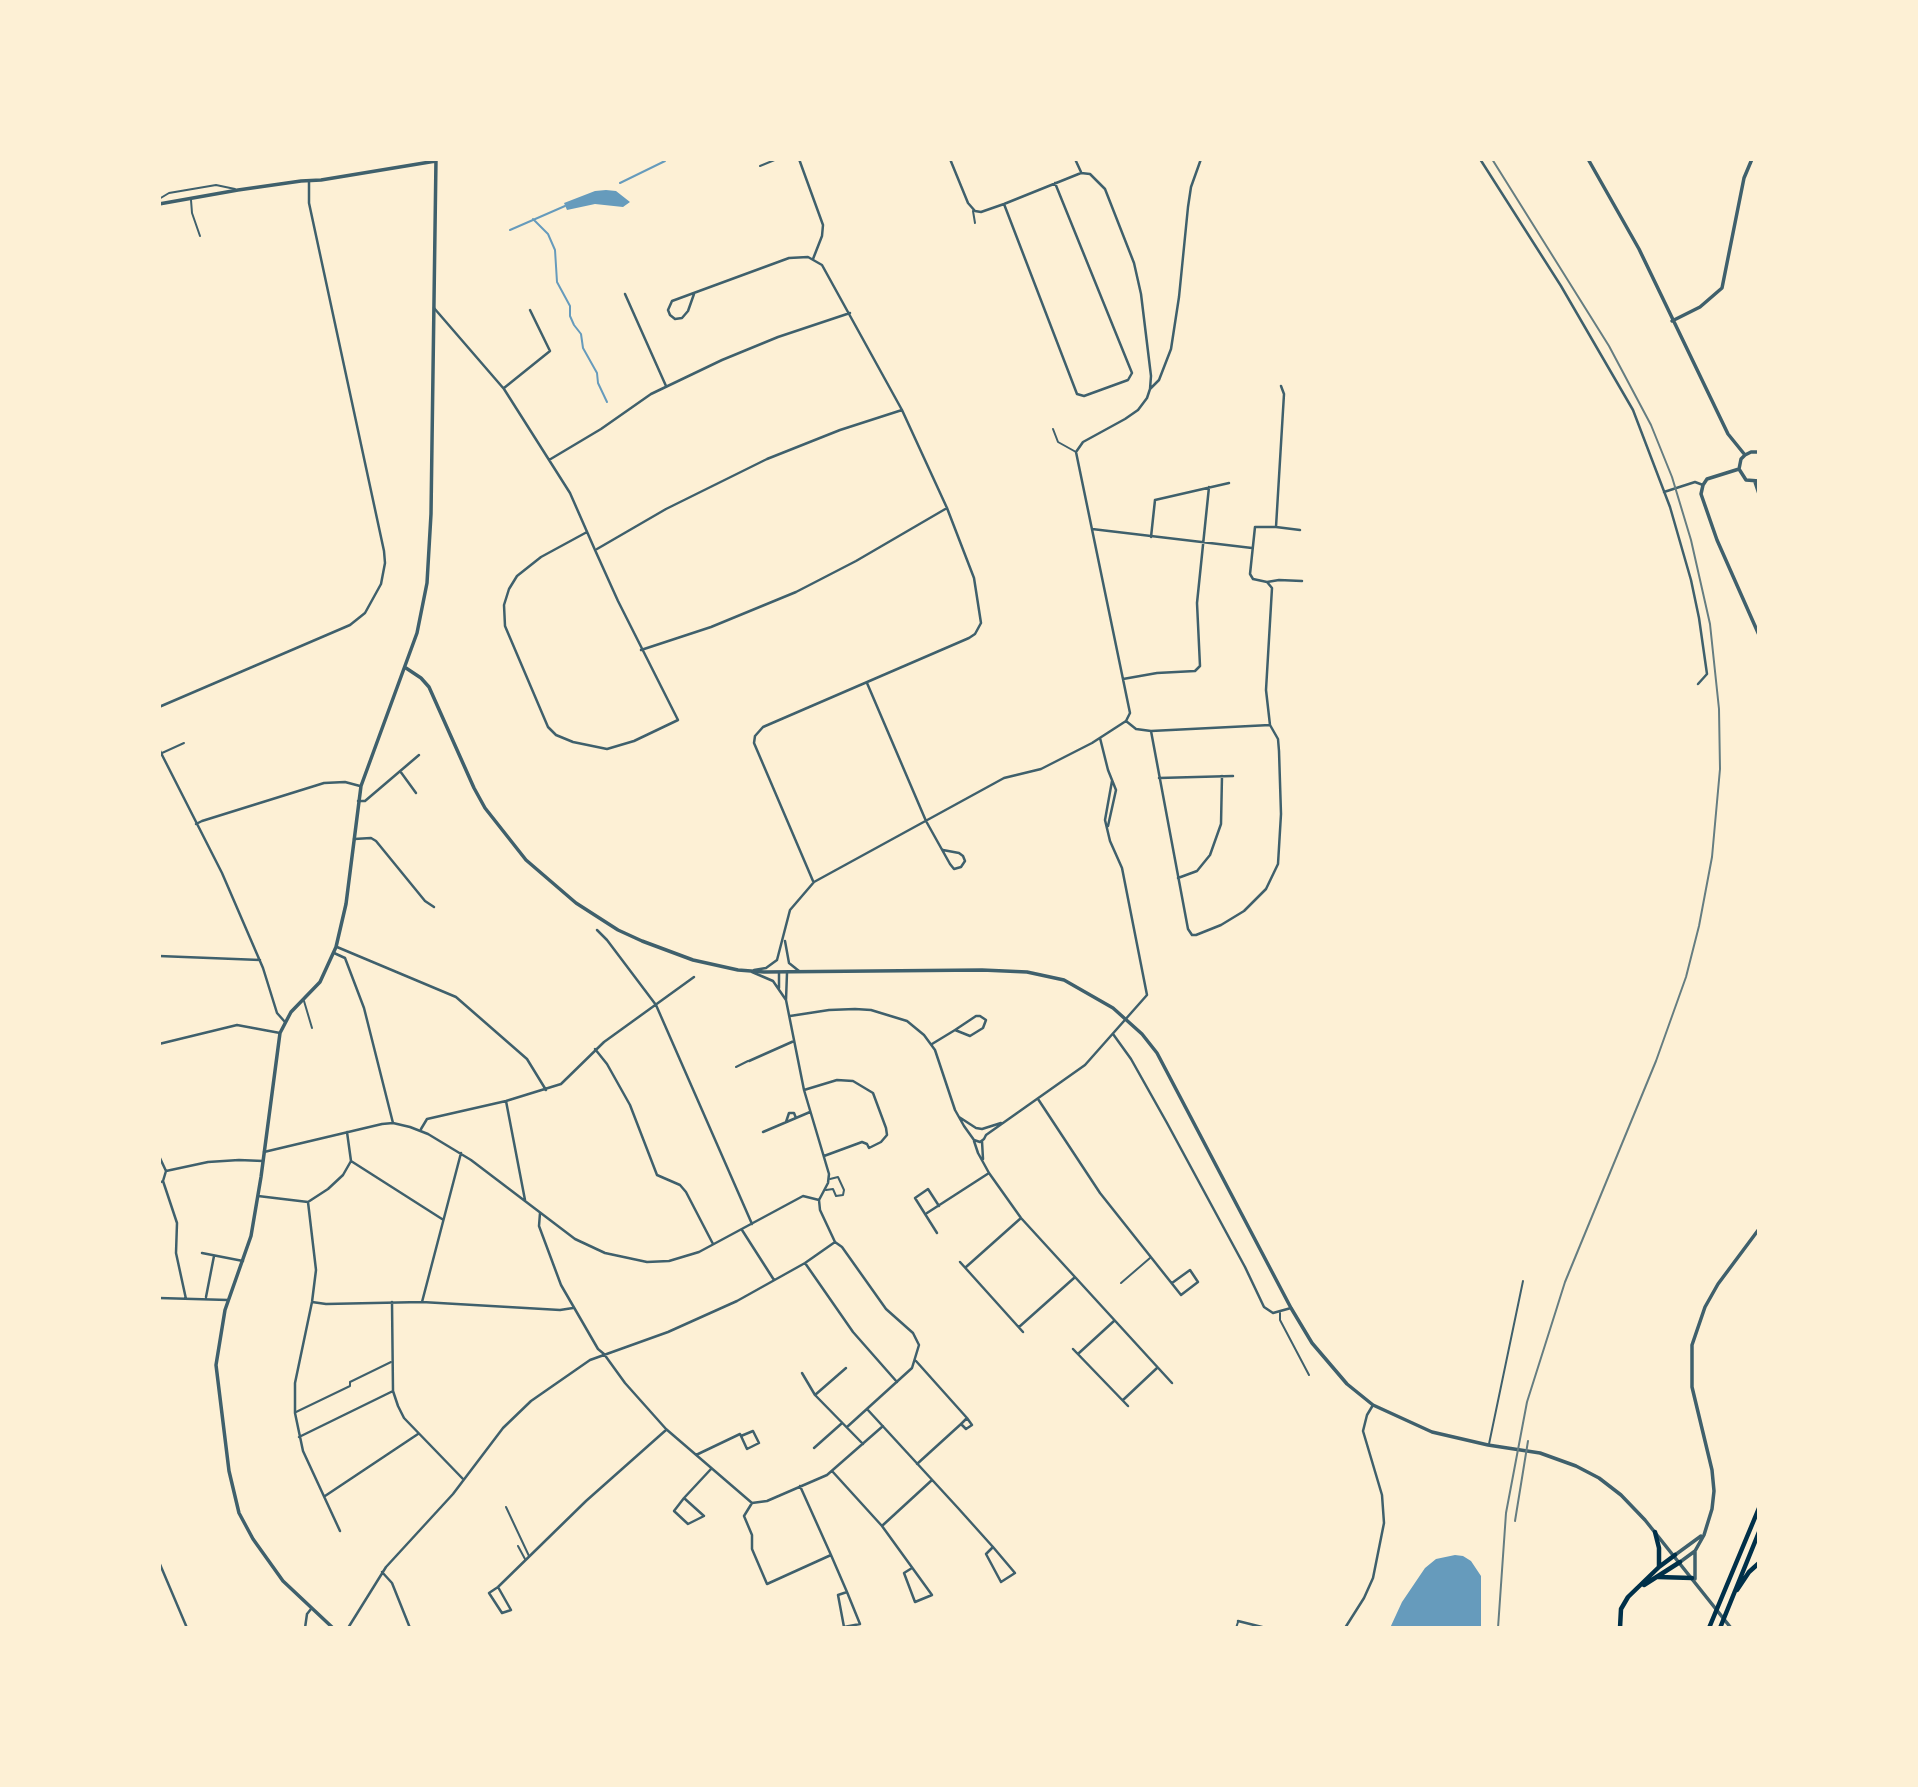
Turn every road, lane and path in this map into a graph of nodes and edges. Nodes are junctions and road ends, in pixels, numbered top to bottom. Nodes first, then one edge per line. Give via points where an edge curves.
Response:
1 (444, 159) edge
2 (777, 159) edge
3 (799, 159) edge
4 (950, 159) edge
5 (1075, 159) edge
6 (1201, 159) edge
7 (1480, 159) edge
8 (1588, 159) edge
9 (1752, 159) edge
10 (436, 160) edge
11 (760, 166) dead end
12 (1081, 173) junction
13 (309, 182) junction
14 (1055, 183) junction
15 (238, 190) junction
16 (191, 198) junction
17 (159, 202) edge
18 (1004, 204) junction
19 (973, 211) junction
20 (975, 223) dead end
21 (200, 236) dead end
22 (813, 259) junction
23 (625, 294) dead end
24 (694, 295) junction
25 (434, 308) junction
26 (530, 310) dead end
27 (850, 313) junction
28 (1672, 321) junction
29 (1281, 386) dead end
30 (666, 387) junction
31 (503, 389) junction
32 (1150, 389) junction
33 (902, 410) junction
34 (1053, 429) dead end
35 (1076, 452) junction
36 (1759, 452) edge
37 (1745, 455) junction
38 (549, 460) junction
39 (1739, 468) junction
40 (1757, 481) edge
41 (1229, 483) dead end
42 (1703, 485) junction
43 (1209, 487) junction
44 (1664, 492) junction
45 (1759, 494) edge
46 (947, 508) junction
47 (1276, 527) junction
48 (1092, 529) junction
49 (1300, 530) dead end
50 (587, 532) junction
51 (1151, 537) junction
52 (1204, 542) junction
53 (1252, 548) junction
54 (595, 550) junction
55 (1302, 581) dead end
56 (1267, 582) junction
57 (1759, 635) edge
58 (641, 650) junction
59 (406, 668) junction
60 (1123, 679) junction
61 (867, 682) junction
62 (1698, 684) dead end
63 (159, 707) edge
64 (1126, 720) junction
65 (1269, 725) junction
66 (1151, 731) junction
67 (1100, 738) junction
68 (184, 743) dead end
69 (160, 751) edge
70 (419, 755) dead end
71 (400, 771) junction
72 (1222, 776) junction
73 (1233, 776) dead end
74 (1159, 778) junction
75 (361, 786) junction
76 (416, 793) dead end
77 (358, 801) junction
78 (926, 821) junction
79 (196, 824) junction
80 (354, 839) junction
81 (943, 850) junction
82 (1178, 878) junction
83 (814, 882) junction
84 (434, 907) dead end
85 (597, 930) dead end
86 (785, 938) junction
87 (336, 947) junction
88 (334, 953) junction
89 (159, 956) edge
90 (260, 960) junction
91 (748, 971) junction
92 (779, 973) junction
93 (787, 973) junction
94 (801, 973) junction
95 (694, 977) dead end
96 (779, 988) junction
97 (303, 1000) junction
98 (786, 1000) junction
99 (656, 1005) junction
100 (790, 1016) junction
101 (1127, 1019) junction
102 (285, 1021) junction
103 (312, 1028) dead end
104 (955, 1031) junction
105 (280, 1033) junction
106 (1113, 1034) junction
107 (794, 1041) junction
108 (159, 1044) edge
109 (932, 1044) junction
110 (595, 1049) junction
111 (749, 1061) joint
112 (736, 1067) dead end
113 (546, 1090) junction
114 (804, 1090) junction
115 (1038, 1098) junction
116 (506, 1101) junction
117 (810, 1112) junction
118 (958, 1117) junction
119 (796, 1118) junction
120 (1004, 1122) junction
121 (393, 1123) junction
122 (784, 1124) junction
123 (976, 1128) junction
124 (982, 1129) junction
125 (420, 1130) junction
126 (347, 1132) junction
127 (763, 1132) dead end
128 (971, 1133) junction
129 (986, 1135) junction
130 (974, 1140) junction
131 (982, 1141) junction
132 (264, 1152) junction
133 (461, 1153) junction
134 (159, 1156) edge
135 (824, 1156) junction
136 (263, 1161) junction
137 (351, 1161) junction
138 (983, 1162) junction
139 (166, 1171) junction
140 (989, 1173) junction
141 (828, 1181) junction
142 (161, 1182) edge
143 (825, 1190) junction
144 (258, 1196) junction
145 (525, 1200) junction
146 (819, 1200) junction
147 (308, 1202) junction
148 (939, 1206) junction
149 (540, 1213) junction
150 (926, 1214) junction
151 (1021, 1218) junction
152 (442, 1219) junction
153 (752, 1224) junction
154 (742, 1230) junction
155 (1759, 1230) edge
156 (937, 1233) dead end
157 (834, 1243) junction
158 (714, 1245) junction
159 (202, 1253) dead end
160 (214, 1256) junction
161 (1150, 1257) junction
162 (243, 1261) junction
163 (960, 1262) dead end
164 (805, 1263) junction
165 (966, 1267) junction
166 (1074, 1278) junction
167 (774, 1280) junction
168 (1523, 1281) dead end
169 (1121, 1283) dead end
170 (1172, 1283) junction
171 (159, 1298) edge
172 (186, 1298) junction
173 (206, 1298) junction
174 (228, 1300) junction
175 (312, 1302) junction
176 (392, 1302) junction
177 (422, 1302) junction
178 (573, 1308) junction
179 (1291, 1308) junction
180 (1280, 1313) junction
181 (1114, 1321) junction
182 (1019, 1327) junction
183 (1023, 1332) dead end
184 (1073, 1349) dead end
185 (1079, 1353) junction
186 (604, 1354) junction
187 (392, 1361) junction
188 (916, 1361) junction
189 (846, 1368) dead end
190 (1157, 1368) junction
191 (802, 1373) dead end
192 (1310, 1375) dead end
193 (897, 1382) junction
194 (1172, 1383) dead end
195 (393, 1391) junction
196 (815, 1395) junction
197 (1123, 1401) junction
198 (1373, 1405) junction
199 (1128, 1406) dead end
200 (867, 1409) junction
201 (295, 1413) junction
202 (967, 1418) junction
203 (841, 1423) junction
204 (961, 1424) junction
205 (883, 1426) junction
206 (847, 1427) junction
207 (666, 1429) junction
208 (419, 1433) junction
209 (741, 1436) junction
210 (299, 1437) junction
211 (863, 1444) junction
212 (1488, 1445) junction
213 (814, 1448) dead end
214 (696, 1455) junction
215 (918, 1464) junction
216 (711, 1469) junction
217 (831, 1471) junction
218 (464, 1480) junction
219 (932, 1480) junction
220 (800, 1486) junction
221 (325, 1496) junction
222 (684, 1498) junction
223 (752, 1503) junction
224 (506, 1507) dead end
225 (1759, 1508) edge
226 (882, 1526) junction
227 (340, 1531) dead end
228 (1656, 1532) junction
229 (1759, 1532) edge
230 (1704, 1535) junction
231 (518, 1546) dead end
232 (993, 1547) junction
233 (1695, 1551) junction
234 (831, 1555) junction
235 (1675, 1555) junction
236 (529, 1556) junction
237 (525, 1559) junction
238 (159, 1562) edge
239 (1680, 1562) junction
240 (1759, 1563) edge
241 (1659, 1567) junction
242 (912, 1568) junction
243 (382, 1573) junction
244 (1657, 1577) junction
245 (1694, 1579) junction
246 (498, 1587) junction
247 (1637, 1589) junction
248 (847, 1592) junction
249 (1731, 1600) junction
250 (311, 1609) junction
251 (1238, 1621) joint
252 (1709, 1627) edge
253 (187, 1628) edge
254 (305, 1628) edge
255 (333, 1628) edge
256 (348, 1628) edge
257 (410, 1628) edge
258 (1236, 1628) edge
259 (1266, 1628) edge
260 (1345, 1628) edge
261 (1620, 1628) edge
262 (1720, 1628) edge
263 (1731, 1628) edge

1 - 10 street
2 - 11 lane
3 - 22 street via 823,225
4 - 19 street
5 - 12 street
6 - 32 street via 1188,207 1172,341 1159,380
7 - 44 street via 1620,384
8 - 28 street via 1639,249
9 - 28 street via 1722,288 1700,307
10 - 13 street
10 - 25 street
12 - 14 street
12 - 32 street via 1090,174 1105,189 1134,263
13 - 15 street
13 - 63 street via 309,203 384,551 381,584 365,613 350,625
14 - 18 street
14 - 18 street via 1132,373 1128,380 1084,397 1077,394
15 - 16 street
15 - 17 lane via 216,185 169,193
16 - 17 street
16 - 21 lane
18 - 19 street
19 - 20 lane
22 - 24 street via 794,257
22 - 27 street via 826,270
23 - 30 street
24 - 24 street via 682,318 670,315 672,301
25 - 31 street
25 - 59 street via 427,583
26 - 31 street via 550,351
27 - 30 street via 778,337
27 - 33 street
28 - 37 street via 1728,434
29 - 47 street
30 - 38 street
31 - 38 street
32 - 35 street via 1138,410 1083,442
33 - 46 street
33 - 54 street via 767,459
34 - 35 lane via 1058,442
35 - 48 street
36 - 37 street
37 - 39 street
38 - 50 street
39 - 40 street via 1743,477
39 - 42 street via 1707,479
40 - 45 street
41 - 43 street
42 - 44 street via 1695,482
42 - 57 street via 1717,540
43 - 51 street via 1155,500
43 - 52 street
44 - 62 street via 1699,618 1707,674
46 - 58 street via 796,592
46 - 61 street via 972,570 981,622 975,634
47 - 49 street
47 - 53 street via 1255,527
48 - 51 street
48 - 60 street
50 - 54 street
50 - 58 street via 528,567 509,589 504,605 505,626 556,736 607,749 678,720
51 - 52 street
52 - 53 street
52 - 60 street via 1197,603 1198,670
53 - 56 street via 1251,577
54 - 58 street
55 - 56 street
56 - 65 street via 1272,588 1266,690
59 - 75 street
59 - 91 street via 429,687 485,808 542,875 597,917 642,942 694,960
60 - 64 street via 1130,713
61 - 78 street
61 - 83 street via 763,727 755,736 754,743
64 - 66 street via 1136,729
64 - 67 street
65 - 66 street
65 - 82 street via 1278,739 1281,814 1273,878 1244,911 1192,935
66 - 74 street
67 - 78 street via 1041,769 1004,778
67 - 101 street via 1112,782 1105,820 1122,868 1147,995
68 - 69 lane
69 - 79 street
70 - 71 street
71 - 76 street
71 - 77 street via 365,801
72 - 73 street
72 - 74 street
72 - 82 street via 1221,824 1210,855 1197,871
74 - 82 street
75 - 77 street
75 - 79 street via 324,783
77 - 80 street
78 - 81 street
78 - 83 street
79 - 90 street
80 - 84 street via 374,839
80 - 87 street
81 - 81 street via 954,869 965,862 963,856
83 - 86 street via 790,910
85 - 99 street
86 - 91 street via 776,960 766,968
86 - 94 street via 789,963
87 - 88 street
87 - 113 street via 456,997 527,1059
88 - 97 street via 320,982
88 - 121 street via 345,958 364,1008
89 - 90 street
90 - 102 street via 277,1013
91 - 92 street
91 - 96 street
92 - 93 street
92 - 96 street
93 - 94 street
93 - 98 street
94 - 101 street via 1027,972 1076,985
95 - 99 street
96 - 98 street
97 - 102 street
97 - 103 lane
98 - 100 street
99 - 110 street
99 - 153 street
100 - 107 street
100 - 109 street via 837,1009 871,1010 907,1021
101 - 106 street
101 - 179 street via 1162,1062
102 - 105 street
104 - 104 street via 970,1036 983,1028 986,1020 976,1016
104 - 109 street
105 - 108 street via 237,1025
105 - 132 street
106 - 115 street via 1085,1065
106 - 180 street via 1167,1123 1264,1307
107 - 111 street
107 - 114 street
109 - 118 street
110 - 113 street via 561,1084
110 - 158 street via 630,1105 657,1175 683,1188
111 - 112 lane
113 - 116 street
114 - 117 street
114 - 135 street via 837,1080 853,1081 873,1093 886,1128 887,1135 869,1148 862,1142
115 - 120 street
115 - 161 street via 1100,1193
116 - 125 street via 427,1119
116 - 145 street
117 - 119 street
117 - 135 street
118 - 123 street
118 - 128 street
119 - 122 street
119 - 122 street via 789,1113
120 - 124 street
120 - 129 street
121 - 125 street
121 - 126 street
122 - 127 street
123 - 124 street
123 - 128 street
124 - 129 street
125 - 133 street
126 - 132 street
126 - 137 street
128 - 130 street
129 - 131 street
130 - 131 street
130 - 138 street
131 - 138 street
132 - 136 street
133 - 145 street
133 - 152 street
134 - 139 street
135 - 141 street
136 - 139 street via 208,1162
136 - 144 street
137 - 147 street via 343,1175
137 - 152 street
138 - 140 street
139 - 142 street
140 - 148 street
140 - 151 street
141 - 143 street
141 - 143 lane via 838,1177 843,1195
142 - 172 street via 177,1223 176,1253
143 - 146 street
144 - 147 street
144 - 162 street
145 - 149 street
146 - 153 street via 803,1196
146 - 157 street
147 - 175 street via 316,1264
148 - 150 street
148 - 150 street via 928,1189 915,1198
149 - 158 street via 589,1246 625,1259 669,1261
149 - 178 street via 542,1233
150 - 156 street
151 - 165 street
151 - 166 street
152 - 177 street
153 - 154 street
154 - 158 street
154 - 167 street
155 - 230 street via 1704,1307 1692,1345 1692,1387 1714,1491
157 - 164 street
157 - 188 street via 842,1247 887,1310 913,1333 919,1345
159 - 160 street
160 - 162 street
160 - 173 street
161 - 169 lane
161 - 170 street
162 - 174 street
163 - 165 street
164 - 167 street
164 - 193 street via 853,1332
165 - 182 street
166 - 181 street
166 - 182 street
167 - 186 street via 681,1326
168 - 212 lane
170 - 170 street via 1181,1295 1198,1282 1190,1270
171 - 172 street
172 - 173 street
173 - 174 street
174 - 250 street via 216,1373 236,1507 270,1565
175 - 176 street
175 - 201 street via 295,1383
176 - 177 street
176 - 187 street
177 - 178 street
178 - 186 street
179 - 180 street
179 - 198 street via 1325,1360
180 - 192 lane
181 - 185 street
181 - 190 street
182 - 183 street
184 - 185 street
185 - 197 street
186 - 207 street
186 - 218 street via 523,1408
187 - 195 street
187 - 201 lane
188 - 193 street
188 - 202 street
189 - 196 street
190 - 194 street
190 - 197 street
191 - 196 street
193 - 200 street
195 - 208 street via 402,1415
195 - 210 street
196 - 203 street
197 - 199 street
198 - 212 street via 1432,1432
198 - 260 street via 1363,1431 1382,1495 1384,1523 1373,1578
200 - 205 street
200 - 206 street
201 - 210 street
202 - 204 street
202 - 204 street via 972,1425 969,1429
203 - 206 street
203 - 213 street
204 - 215 street
205 - 211 street
205 - 215 street
206 - 211 street
207 - 214 street
207 - 236 street
208 - 218 street
208 - 221 street
209 - 209 street via 753,1431 758,1443 747,1448
209 - 214 street
210 - 221 street
211 - 217 street
212 - 228 street via 1540,1453 1576,1466 1613,1488
214 - 216 street
215 - 219 street
216 - 222 street
216 - 223 street
217 - 220 street
217 - 226 street
218 - 243 street
219 - 226 street
219 - 232 street
220 - 223 street
220 - 234 street
221 - 227 street
222 - 222 street via 674,1511 688,1524 704,1516
223 - 234 street via 744,1516 767,1584
224 - 236 lane
225 - 252 highway
226 - 242 street
228 - 235 street
228 - 241 highway
229 - 249 highway
230 - 233 street
230 - 235 street
231 - 237 lane
232 - 232 street via 1015,1573 1001,1583 986,1554
233 - 239 street
233 - 245 street
234 - 248 street
235 - 239 street
235 - 241 highway
236 - 237 street
237 - 246 street
238 - 253 street
239 - 244 highway
239 - 245 street
240 - 249 highway
241 - 247 highway
242 - 242 street via 904,1573 915,1602 932,1595
243 - 256 street
243 - 257 street via 392,1583
244 - 245 highway
244 - 247 highway
245 - 263 street
246 - 246 street via 511,1610 502,1613 489,1593
247 - 261 highway via 1621,1609
248 - 248 street via 860,1624 844,1628 838,1595
249 - 262 highway
250 - 254 street
250 - 255 street
251 - 258 lane
251 - 259 street

